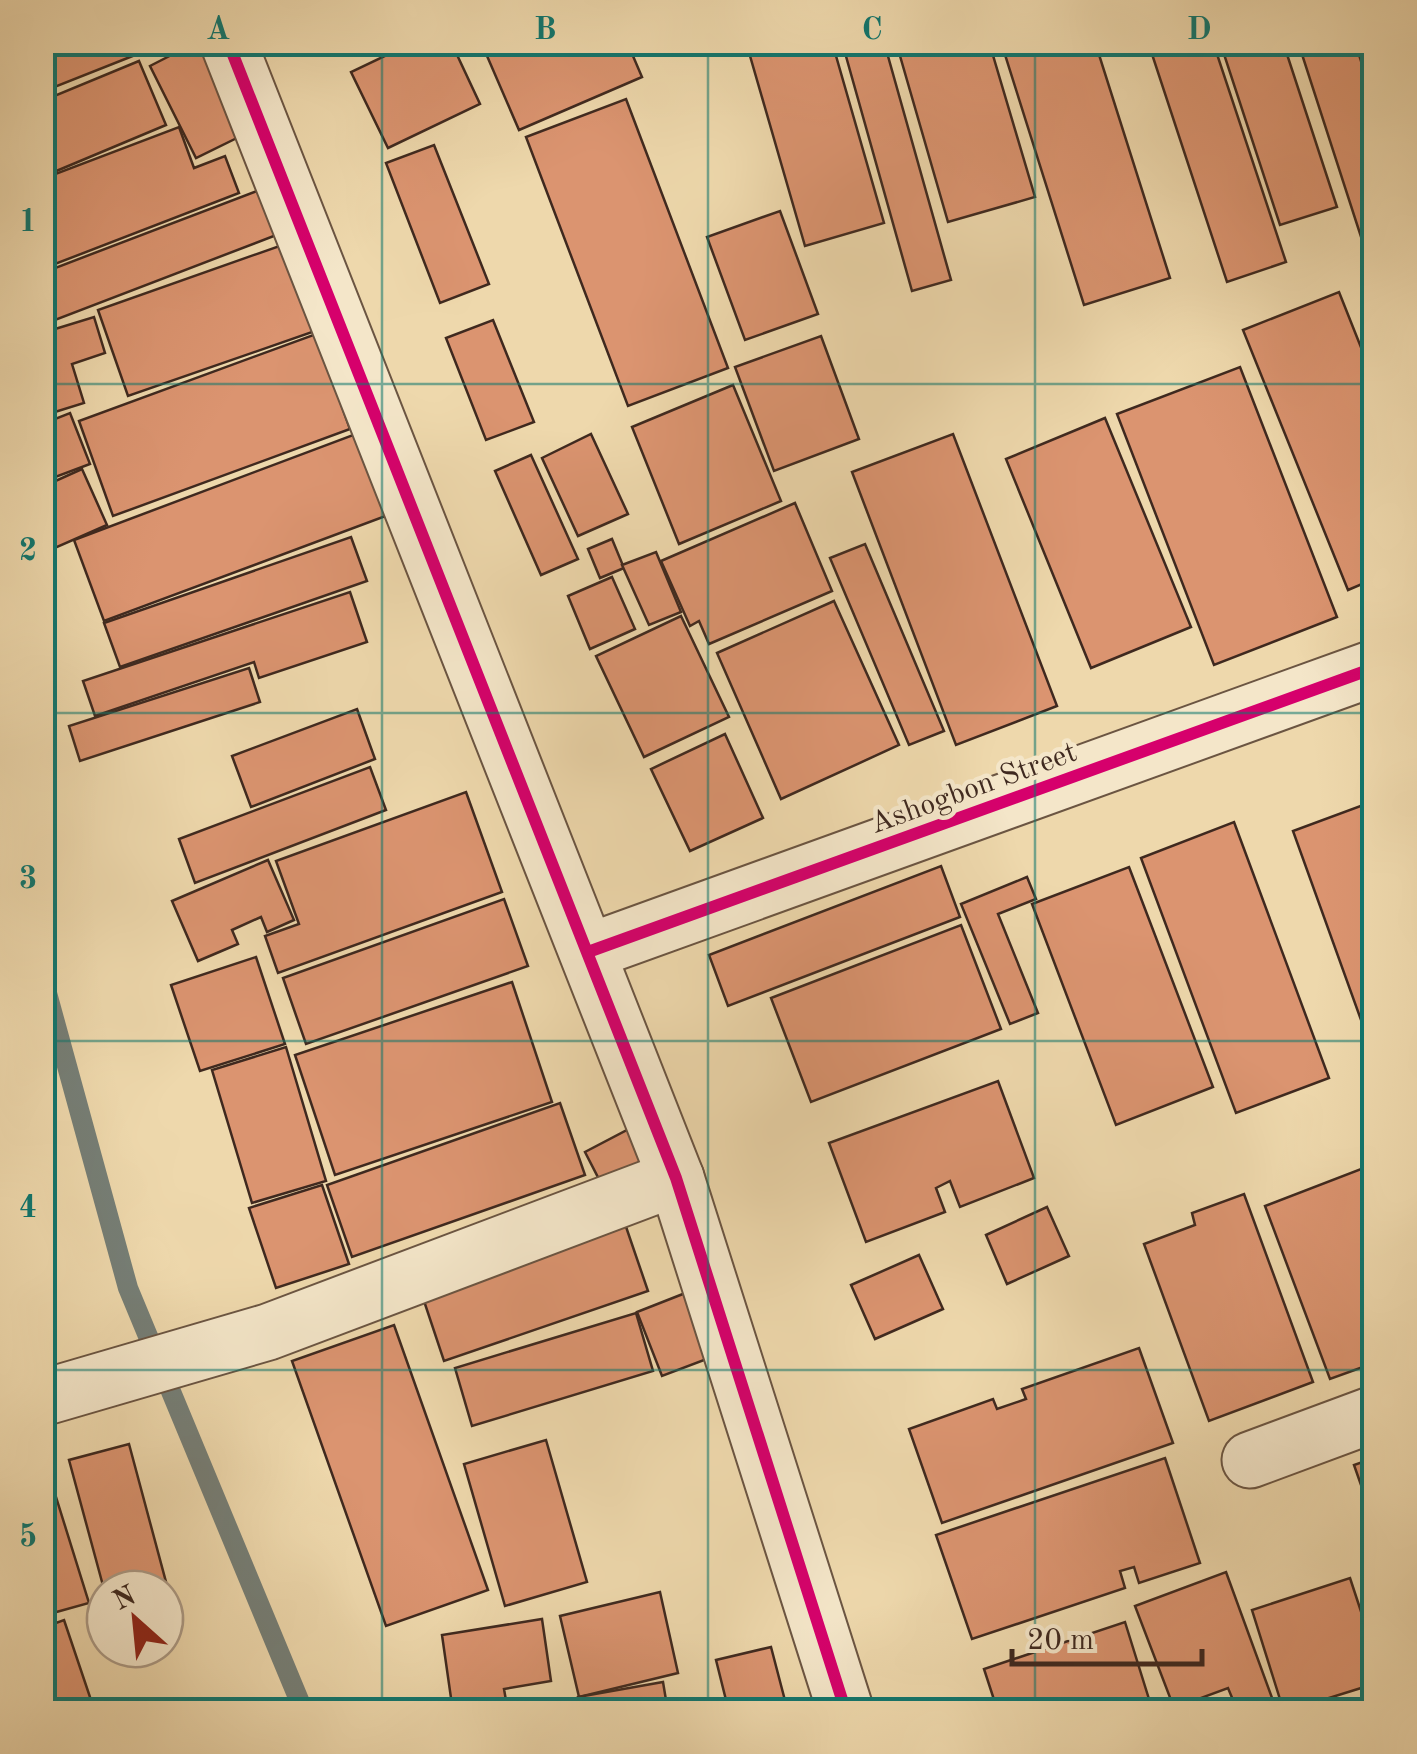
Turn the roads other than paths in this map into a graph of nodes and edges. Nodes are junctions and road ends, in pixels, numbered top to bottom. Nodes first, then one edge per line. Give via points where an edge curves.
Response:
1 (246, 47) edge
2 (1374, 668) edge
3 (588, 952) junction
4 (676, 1178) junction
5 (55, 1394) edge
6 (1374, 1414) edge
7 (1250, 1460) dead end
8 (846, 1712) edge

1 - 3 street via 336,324
2 - 3 street, Ashogbon Street
3 - 4 street
4 - 5 street via 268,1332
4 - 8 street
6 - 7 street

